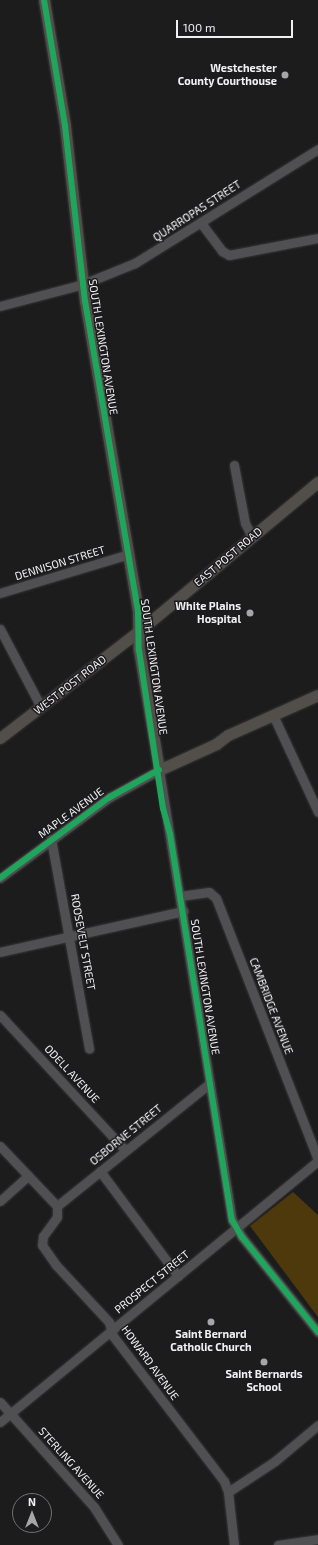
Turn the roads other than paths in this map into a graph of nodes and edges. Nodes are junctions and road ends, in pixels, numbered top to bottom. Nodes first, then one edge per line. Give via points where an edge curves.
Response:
1 (44, 0) edge
2 (318, 149) edge
3 (201, 223) junction
4 (318, 238) edge
5 (83, 284) junction
6 (0, 306) edge
7 (234, 465) dead end
8 (318, 482) edge
9 (252, 537) junction
10 (126, 555) junction
11 (0, 593) edge
12 (0, 629) edge
13 (139, 632) junction
14 (318, 695) edge
15 (41, 707) junction
16 (273, 715) junction
17 (0, 738) edge
18 (159, 770) junction
19 (318, 812) edge
20 (51, 839) junction
21 (0, 878) edge
22 (180, 896) junction
23 (183, 911) junction
24 (70, 936) junction
25 (0, 952) edge
26 (0, 1015) edge
27 (88, 1049) dead end
28 (210, 1084) junction
29 (0, 1146) edge
30 (126, 1150) junction
31 (318, 1160) edge
32 (100, 1171) junction
33 (28, 1176) junction
34 (0, 1201) edge
35 (57, 1206) junction
36 (237, 1228) junction
37 (178, 1276) junction
38 (112, 1330) junction
39 (318, 1332) edge
40 (0, 1402) edge
41 (10, 1413) junction
42 (0, 1422) edge
43 (318, 1425) edge
44 (228, 1492) junction
45 (318, 1539) edge
46 (304, 1543) edge
47 (118, 1545) edge
48 (234, 1545) edge
49 (278, 1545) edge

1 - 5 main road, SOUTH LEXINGTON AVENUE via 65,126
2 - 3 street, QUARROPAS STREET
3 - 4 street via 222,251 229,255
3 - 5 street, QUARROPAS STREET via 154,253
5 - 6 street, QUARROPAS STREET
5 - 10 main road, SOUTH LEXINGTON AVENUE
7 - 9 street via 246,523
8 - 9 main road, EAST POST ROAD
9 - 13 main road, EAST POST ROAD
10 - 11 street, DENNISON STREET
10 - 13 main road, SOUTH LEXINGTON AVENUE via 138,611
12 - 15 street
13 - 15 main road, WEST POST ROAD
13 - 18 main road, SOUTH LEXINGTON AVENUE
14 - 16 main road, MAPLE AVENUE
15 - 17 main road, WEST POST ROAD
16 - 18 main road, MAPLE AVENUE
16 - 19 street
18 - 20 street, MAPLE AVENUE via 110,797
18 - 22 street, SOUTH LEXINGTON AVENUE
20 - 21 street, MAPLE AVENUE
20 - 24 street, ROOSEVELT STREET
22 - 23 street, SOUTH LEXINGTON AVENUE
22 - 31 street, CAMBRIDGE AVENUE via 209,892 216,898
23 - 24 street
23 - 28 street, SOUTH LEXINGTON AVENUE
24 - 25 street
24 - 27 street, ROOSEVELT STREET
26 - 30 street, ODELL AVENUE
28 - 30 street, OSBORNE STREET
28 - 36 street, SOUTH LEXINGTON AVENUE via 232,1220
29 - 33 street
30 - 32 street, OSBORNE STREET
31 - 36 street, PROSPECT STREET
32 - 35 street, OSBORNE STREET
32 - 37 street
33 - 34 street
33 - 35 street
35 - 38 street, HOWARD AVENUE via 57,1217 43,1236 42,1245 56,1265 109,1322
36 - 37 street, PROSPECT STREET
36 - 39 street, SOUTH LEXINGTON AVENUE
37 - 38 street, PROSPECT STREET
38 - 41 street, PROSPECT STREET
38 - 44 street, HOWARD AVENUE via 224,1481
40 - 41 street, STERLING AVENUE
41 - 42 street, PROSPECT STREET
41 - 47 street, STERLING AVENUE via 94,1507
43 - 44 street via 275,1461
44 - 48 street, HOWARD AVENUE
45 - 46 street
46 - 49 street

